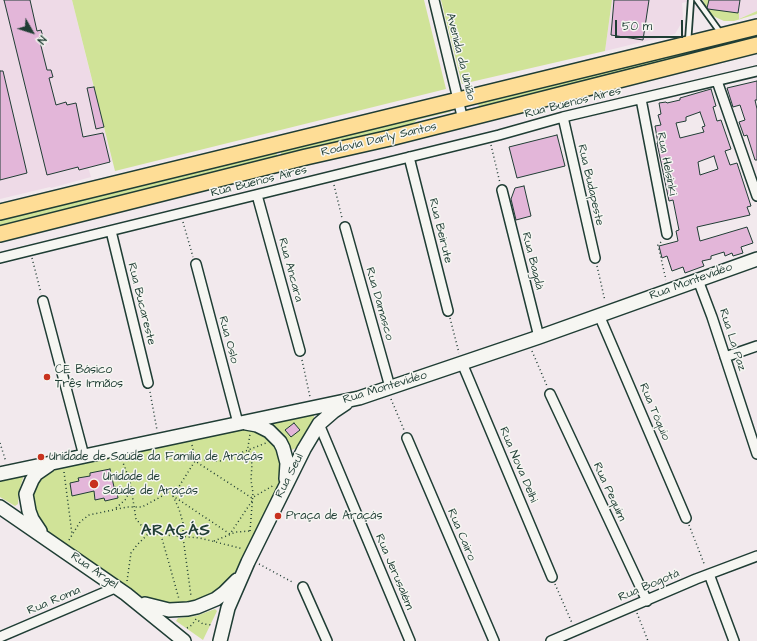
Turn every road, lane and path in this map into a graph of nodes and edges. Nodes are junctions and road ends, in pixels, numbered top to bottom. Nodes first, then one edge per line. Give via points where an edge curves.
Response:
1 (434, 0) edge
2 (691, 0) edge
3 (697, 0) edge
4 (757, 27) edge
5 (723, 35) junction
6 (688, 43) junction
7 (757, 45) edge
8 (757, 71) edge
9 (718, 81) junction
10 (641, 99) junction
11 (458, 100) junction
12 (563, 117) junction
13 (463, 120) junction
14 (489, 138) junction
15 (409, 157) junction
16 (331, 176) junction
17 (502, 190) joint
18 (257, 195) junction
19 (757, 196) edge
20 (0, 212) edge
21 (181, 214) junction
22 (345, 227) joint
23 (111, 231) junction
24 (0, 234) edge
25 (667, 234) joint
26 (30, 251) junction
27 (0, 258) edge
28 (595, 258) joint
29 (757, 259) edge
30 (196, 264) joint
31 (698, 280) junction
32 (668, 290) junction
33 (44, 301) joint
34 (448, 311) joint
35 (604, 314) junction
36 (533, 339) junction
37 (757, 346) edge
38 (300, 350) joint
39 (725, 357) junction
40 (462, 363) junction
41 (148, 383) joint
42 (388, 388) junction
43 (550, 394) joint
44 (359, 398) junction
45 (313, 407) junction
46 (238, 423) junction
47 (319, 424) junction
48 (250, 432) dead end
49 (407, 438) joint
50 (159, 440) junction
51 (191, 441) dead end
52 (269, 441) dead end
53 (0, 443) edge
54 (118, 448) junction
55 (248, 450) junction
56 (757, 454) edge
57 (84, 456) junction
58 (196, 460) junction
59 (60, 465) junction
60 (4, 473) edge
61 (280, 485) junction
62 (131, 486) junction
63 (178, 487) junction
64 (173, 496) junction
65 (252, 500) junction
66 (0, 507) edge
67 (134, 507) junction
68 (113, 510) junction
69 (686, 518) joint
70 (250, 531) junction
71 (254, 531) dead end
72 (149, 533) junction
73 (230, 534) junction
74 (161, 535) junction
75 (72, 536) junction
76 (183, 537) junction
77 (214, 541) junction
78 (54, 543) junction
79 (68, 543) dead end
80 (757, 556) edge
81 (248, 557) junction
82 (708, 574) junction
83 (552, 577) joint
84 (303, 587) joint
85 (123, 588) junction
86 (192, 600) dead end
87 (647, 601) junction
88 (179, 602) dead end
89 (634, 606) junction
90 (575, 631) junction
91 (221, 635) edge
92 (0, 637) edge
93 (182, 638) edge
94 (327, 641) edge
95 (410, 641) edge
96 (494, 641) edge
97 (554, 641) edge
98 (648, 641) edge
99 (734, 641) edge

1 - 11 street, Avenida da União
2 - 6 lane
3 - 5 lane
4 - 5 main road, Rodovia Darly Santos
5 - 6 main road, Rodovia Darly Santos
6 - 11 main road, Rodovia Darly Santos
7 - 13 main road, Rodovia Darly Santos
8 - 9 street, Rua Buenos Aires
9 - 10 street, Rua Buenos Aires
9 - 19 street
10 - 12 street, Rua Buenos Aires
10 - 25 street, Rua Helsinki
11 - 13 street, Avenida da União
11 - 20 main road, Rodovia Darly Santos
12 - 14 street, Rua Buenos Aires
12 - 28 street, Rua Budapeste
13 - 24 main road, Rodovia Darly Santos
14 - 15 street, Rua Buenos Aires
14 - 17 path
15 - 16 street, Rua Buenos Aires
15 - 34 street, Rua Beirute
16 - 18 street, Rua Buenos Aires
16 - 22 path
17 - 36 street, Rua Bagdá
18 - 21 street, Rua Buenos Aires
18 - 38 street, Rua Ancara
21 - 23 street, Rua Buenos Aires
21 - 30 path
22 - 42 street, Rua Damasco
23 - 26 street, Rua Buenos Aires
23 - 41 street, Rua Bucareste
25 - 32 path via 658,245
26 - 27 street, Rua Buenos Aires
26 - 33 path
28 - 35 path
29 - 31 street, Rua Montevidéo
30 - 46 street, Rua Oslo
31 - 32 street, Rua Montevidéo
31 - 39 street, Rua La Paz
32 - 35 street, Rua Montevidéo
33 - 57 street
34 - 40 path
35 - 36 street, Rua Montevidéo
35 - 69 street, Rua Tóquio
36 - 40 street, Rua Montevidéo
36 - 43 path
37 - 39 street
38 - 45 path
39 - 56 street, Rua La Paz
40 - 42 street, Rua Montevidéo
40 - 83 street, Rua Nova Delhi
41 - 50 path
42 - 44 street, Rua Montevidéo
42 - 49 path
43 - 87 street, Rua Pequim
44 - 45 street, Rua Montevidéo
44 - 47 street, Rua Seul via 334,411
45 - 46 street, Rua Montevidéo
46 - 50 street, Rua Montevidéo
46 - 61 street via 263,428 275,435 280,442 287,462 287,476
47 - 61 street, Rua Seul
47 - 95 street, Rua Jerusalém
48 - 55 path
49 - 96 street, Rua Cairo
50 - 54 street, Rua Montevidéo
51 - 58 path
52 - 55 path
53 - 60 path
54 - 57 street, Rua Montevidéo
54 - 62 path
55 - 58 path via 220,461
55 - 65 path via 252,464
57 - 59 street, Rua Montevidéo
58 - 63 path
58 - 65 path
59 - 60 street, Rua Montevidéo
59 - 75 path
59 - 78 street via 49,464 36,474 26,494 34,523 41,533
61 - 65 path
61 - 81 street, Rua Seul
62 - 67 path
62 - 68 path via 126,499
63 - 64 path
63 - 67 path via 145,506
64 - 73 path
64 - 76 path via 181,516
65 - 70 path
65 - 73 path
66 - 78 street, Rua Argel
67 - 68 path
67 - 72 path via 136,519
68 - 75 path via 89,515 80,522
69 - 82 path
70 - 71 path
70 - 73 path
72 - 74 path
72 - 85 path via 131,553
73 - 77 path
74 - 76 path
74 - 88 path
75 - 79 path
76 - 77 path
76 - 86 path
77 - 81 path
78 - 85 street, Rua Argel
80 - 82 street, Rua Bogotá
81 - 84 path
81 - 85 street via 238,579 228,590 216,599 197,607 159,609 142,603
81 - 91 street, Rua Seul via 228,608
82 - 87 street, Rua Bogotá
82 - 99 street
83 - 90 path
84 - 94 street
85 - 92 street, Rua Roma
85 - 93 street, Rua Argel
87 - 89 street, Rua Bogotá
89 - 90 street, Rua Bogotá
89 - 98 path
90 - 97 street, Rua Bogotá
91 - 93 path via 196,619

